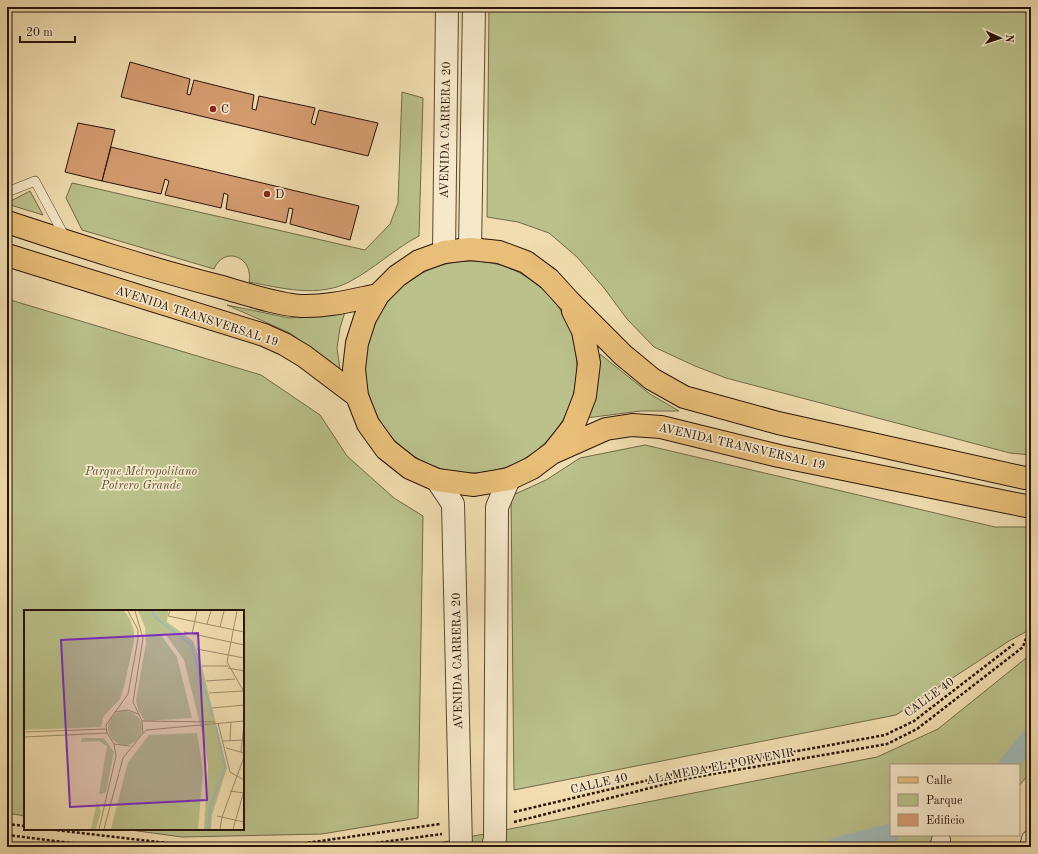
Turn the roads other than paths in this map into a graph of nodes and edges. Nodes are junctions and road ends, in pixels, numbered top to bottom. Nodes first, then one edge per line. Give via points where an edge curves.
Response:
1 (447, 7) edge
2 (474, 7) edge
3 (7, 192) edge
4 (7, 222) edge
5 (68, 242) junction
6 (470, 249) junction
7 (444, 252) junction
8 (7, 255) edge
9 (378, 295) junction
10 (569, 301) junction
11 (357, 396) junction
12 (552, 453) junction
13 (1031, 478) edge
14 (510, 479) junction
15 (437, 480) junction
16 (1031, 507) edge
17 (461, 833) edge
18 (1031, 839) edge
19 (493, 847) edge
20 (1029, 847) edge

1 - 7 street, AVENIDA CARRERA 20
2 - 6 street
3 - 5 lane via 34,181
4 - 5 main road
5 - 9 main road via 183,277 301,306
6 - 7 main road
6 - 10 main road via 499,252 526,262 549,279
7 - 9 main road via 419,262 397,276
8 - 11 main road, AVENIDA TRANSVERSAL 19 via 264,335 304,356
9 - 11 main road via 365,318 356,343 354,369
10 - 12 main road via 583,331 589,363 585,396 573,427
10 - 13 main road via 623,355 652,379 684,397 778,423
11 - 15 main road, AVENIDA TRANSVERSAL 19 via 368,424 386,449 410,468
12 - 14 main road, AVENIDA TRANSVERSAL 19 via 532,468
12 - 16 main road, AVENIDA TRANSVERSAL 19 via 606,430 632,425 661,427 779,456
14 - 15 main road, AVENIDA TRANSVERSAL 19 via 474,485
14 - 19 street via 497,507
15 - 17 street, AVENIDA CARRERA 20 via 454,504
18 - 20 street

